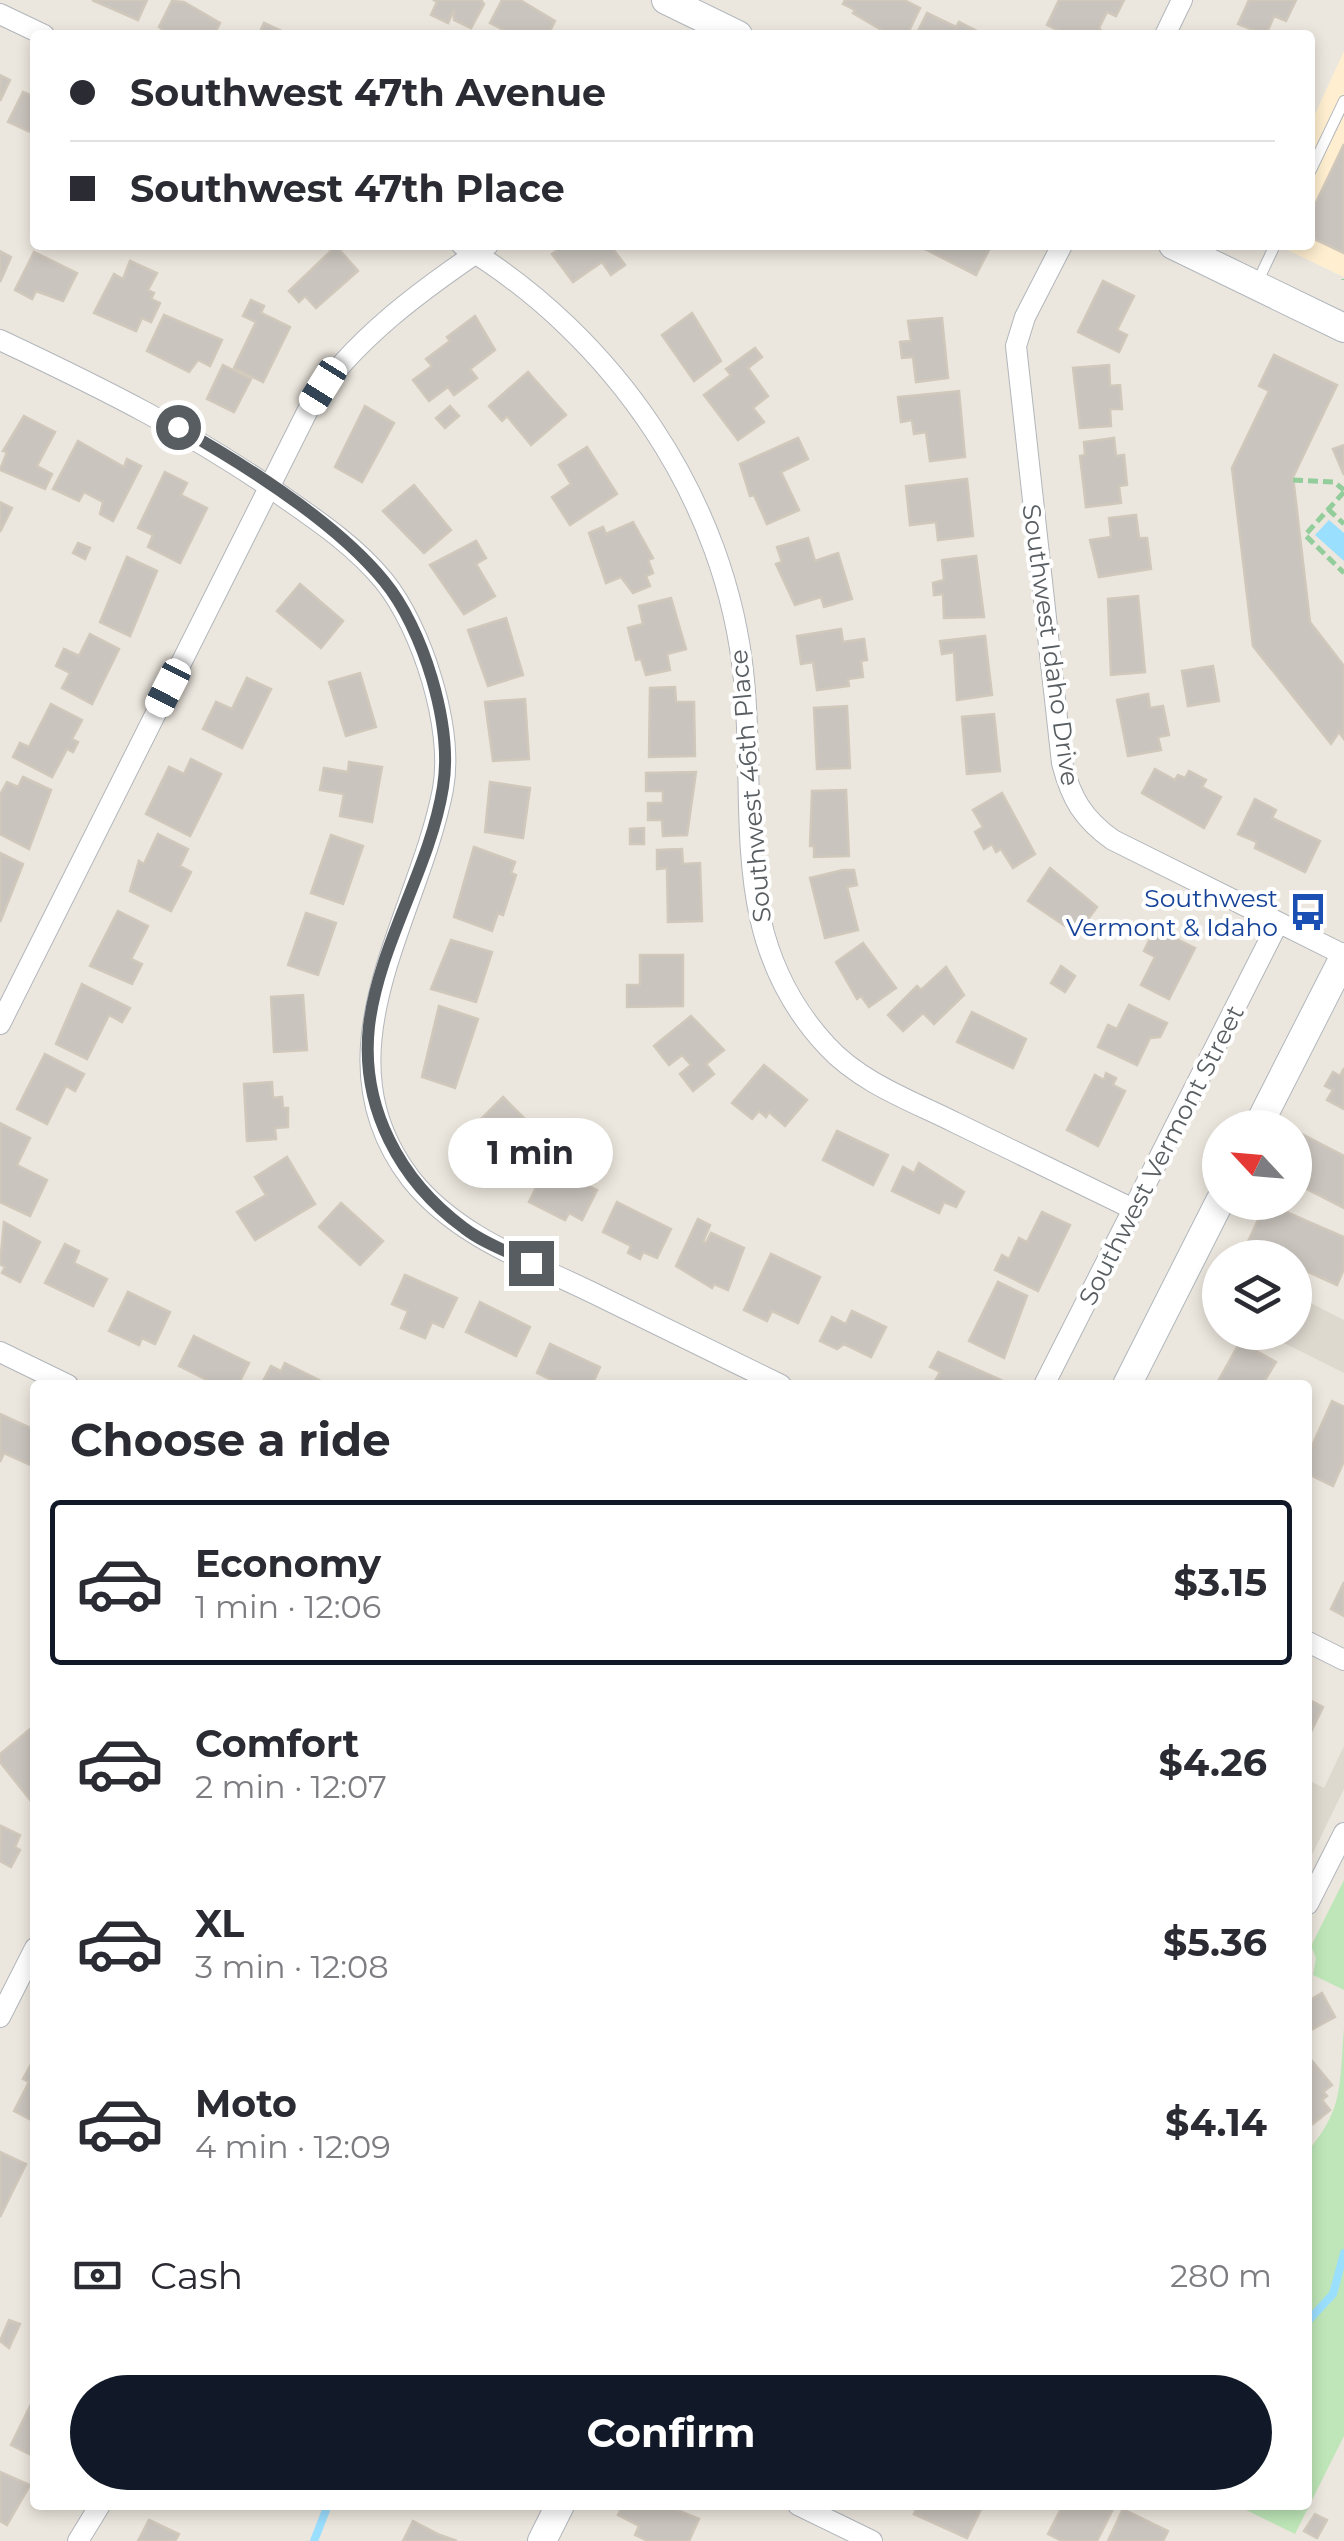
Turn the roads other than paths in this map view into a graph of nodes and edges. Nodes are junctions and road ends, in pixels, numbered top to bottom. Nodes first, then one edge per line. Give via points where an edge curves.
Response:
1 (666, 0) edge
2 (1182, 0) edge
3 (0, 14) edge
4 (697, 26) edge
5 (34, 30) edge
6 (1167, 30) edge
7 (1344, 101) edge
8 (1315, 162) edge
9 (473, 250) edge
10 (477, 250) edge
11 (1059, 250) edge
12 (1183, 250) edge
13 (1273, 250) edge
14 (1256, 285) junction
15 (1344, 328) edge
16 (0, 340) edge
17 (270, 487) junction
18 (1277, 925) junction
19 (1344, 956) edge
20 (0, 1024) edge
21 (1266, 1110) edge
22 (1133, 1209) junction
23 (1210, 1220) edge
24 (0, 1352) edge
25 (58, 1380) edge
26 (771, 1380) edge
27 (1047, 1380) edge
28 (1130, 1380) edge
29 (1312, 1644) edge
30 (1344, 1660) edge
31 (1344, 1833) edge
32 (1312, 1896) edge
33 (30, 1958) edge
34 (0, 2016) edge
35 (97, 2510) edge
36 (558, 2510) edge
37 (808, 2510) edge
38 (78, 2541) edge
39 (542, 2541) edge
40 (872, 2541) edge

1 - 4 main road
2 - 6 street
3 - 5 street
7 - 8 lane
9 - 17 street via 336,371 310,406
10 - 22 street, Southwest 46th Place via 601,356 683,479 735,616 756,916 777,978 796,1008 829,1048 870,1081
11 - 18 street, Southwest Idaho Drive via 1016,346 1068,786 1084,816 1113,840
12 - 14 main road
13 - 14 lane
14 - 15 main road
16 - 17 street via 122,396
17 - 20 street
17 - 26 street via 344,540 385,582 415,632 440,724 444,784 369,1026 376,1106 393,1152 413,1181 465,1229
18 - 19 street, Southwest Idaho Drive
18 - 22 street, Southwest Vermont Street
19 - 21 main road
22 - 27 street, Southwest Vermont Street
23 - 28 main road
24 - 25 street
29 - 30 street
31 - 32 street
33 - 34 street
35 - 38 street
36 - 39 main road
37 - 40 street

